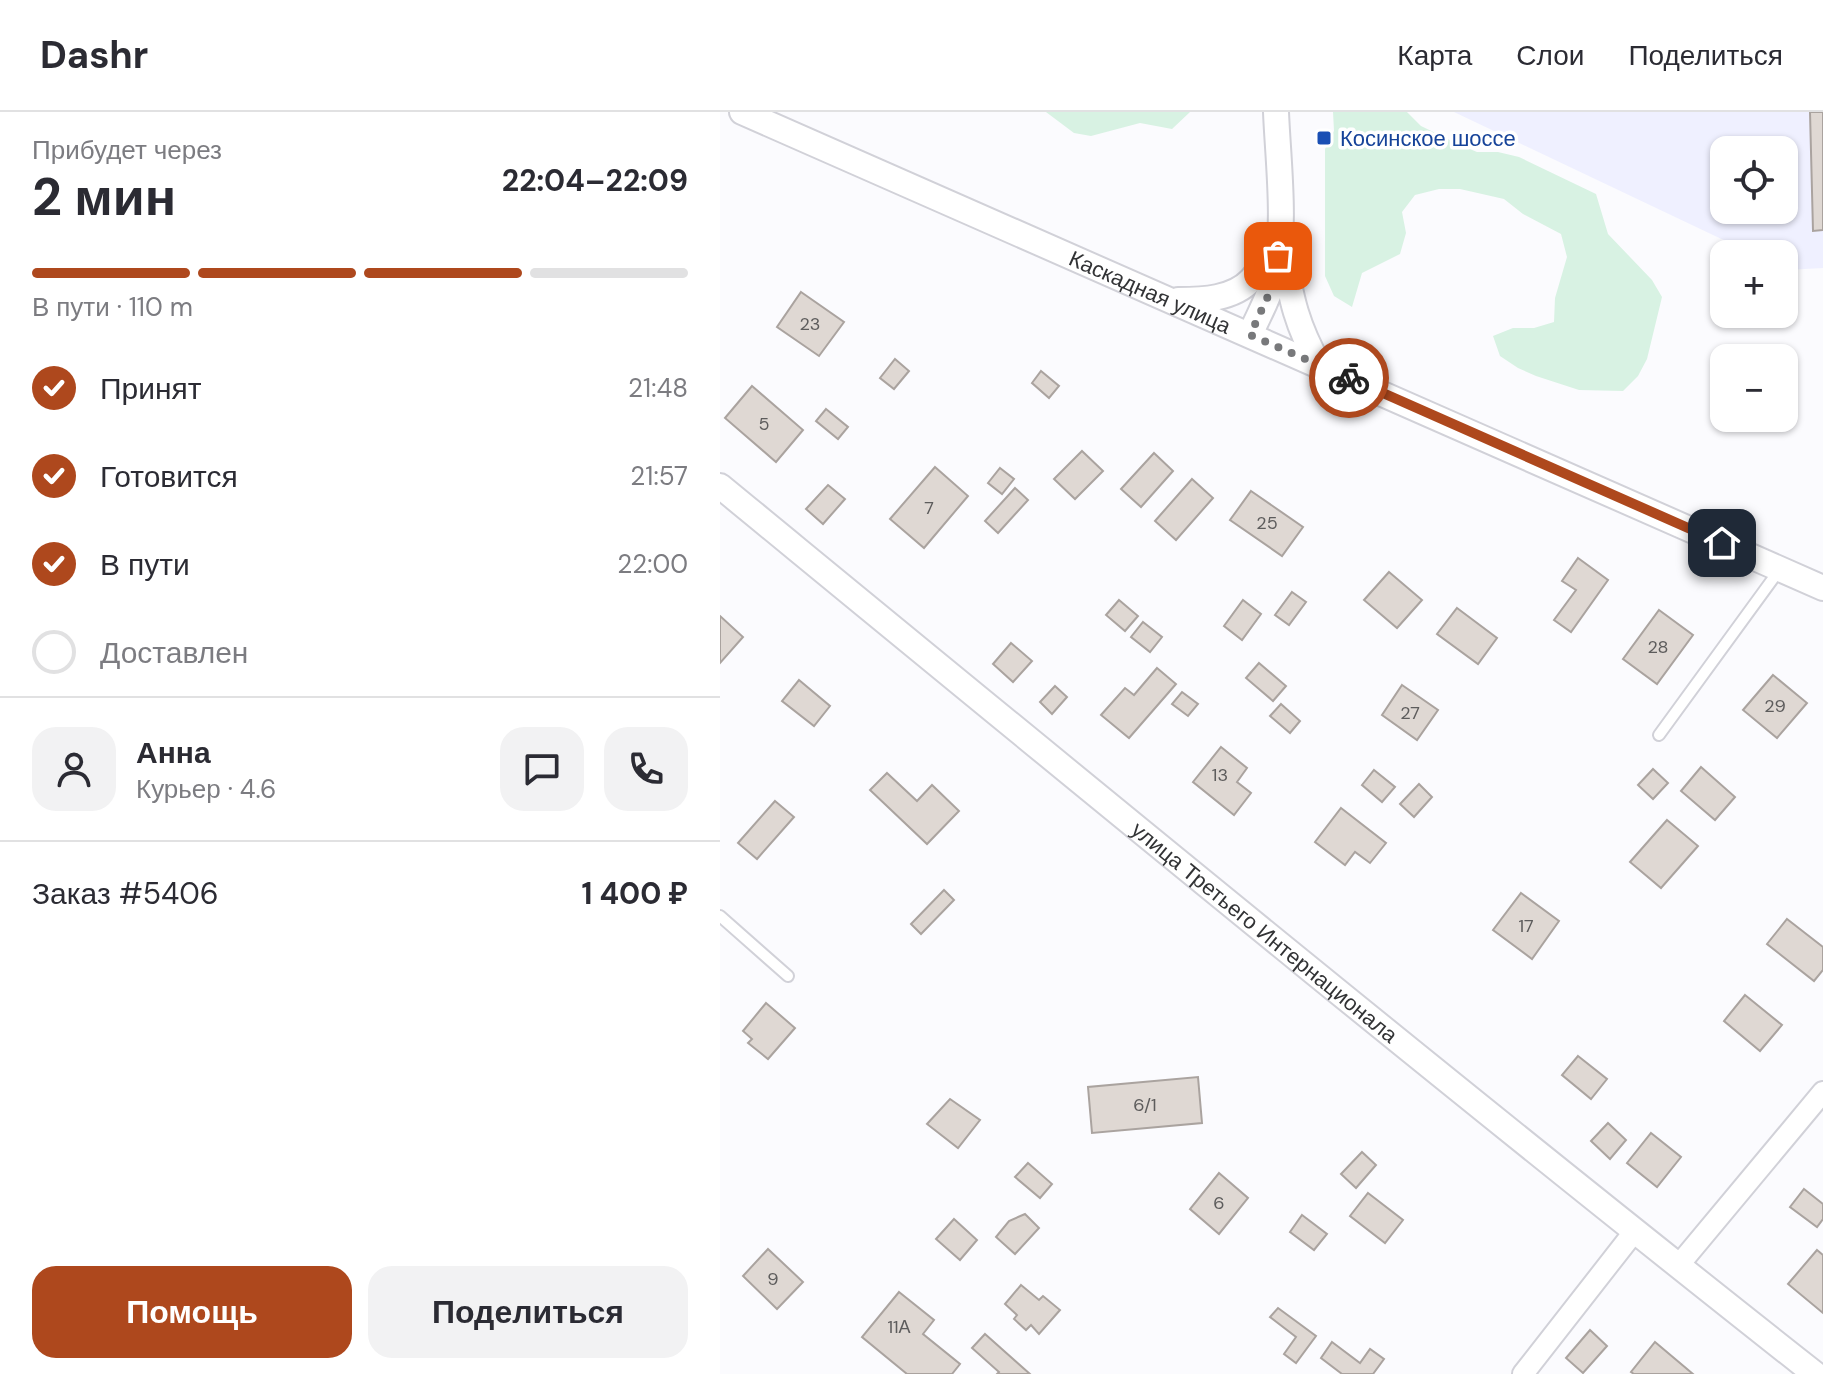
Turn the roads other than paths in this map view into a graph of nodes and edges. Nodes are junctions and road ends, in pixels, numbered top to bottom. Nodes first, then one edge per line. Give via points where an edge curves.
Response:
1 (742, 112) edge
2 (1276, 112) edge
3 (1281, 234) junction
4 (1172, 300) junction
5 (1250, 335) junction
6 (1319, 365) junction
7 (720, 486) edge
8 (1780, 569) junction
9 (1823, 588) edge
10 (1659, 735) dead end
11 (720, 916) edge
12 (788, 976) dead end
13 (1823, 1092) edge
14 (1634, 1232) junction
15 (1678, 1266) junction
16 (1523, 1374) edge
17 (1815, 1374) edge

1 - 4 street, Каскадная улица
2 - 3 street
3 - 4 street via 1251,281 1206,300
3 - 5 street via 1269,294
3 - 6 street via 1292,301
4 - 5 street, Каскадная улица
5 - 6 street, Каскадная улица
6 - 8 street, Каскадная улица
7 - 14 street, улица Третьего Интернационала
8 - 9 street, Каскадная улица
8 - 10 lane
11 - 12 lane
13 - 15 street
14 - 15 street, улица Третьего Интернационала
14 - 16 street
15 - 17 street, улица Третьего Интернационала

